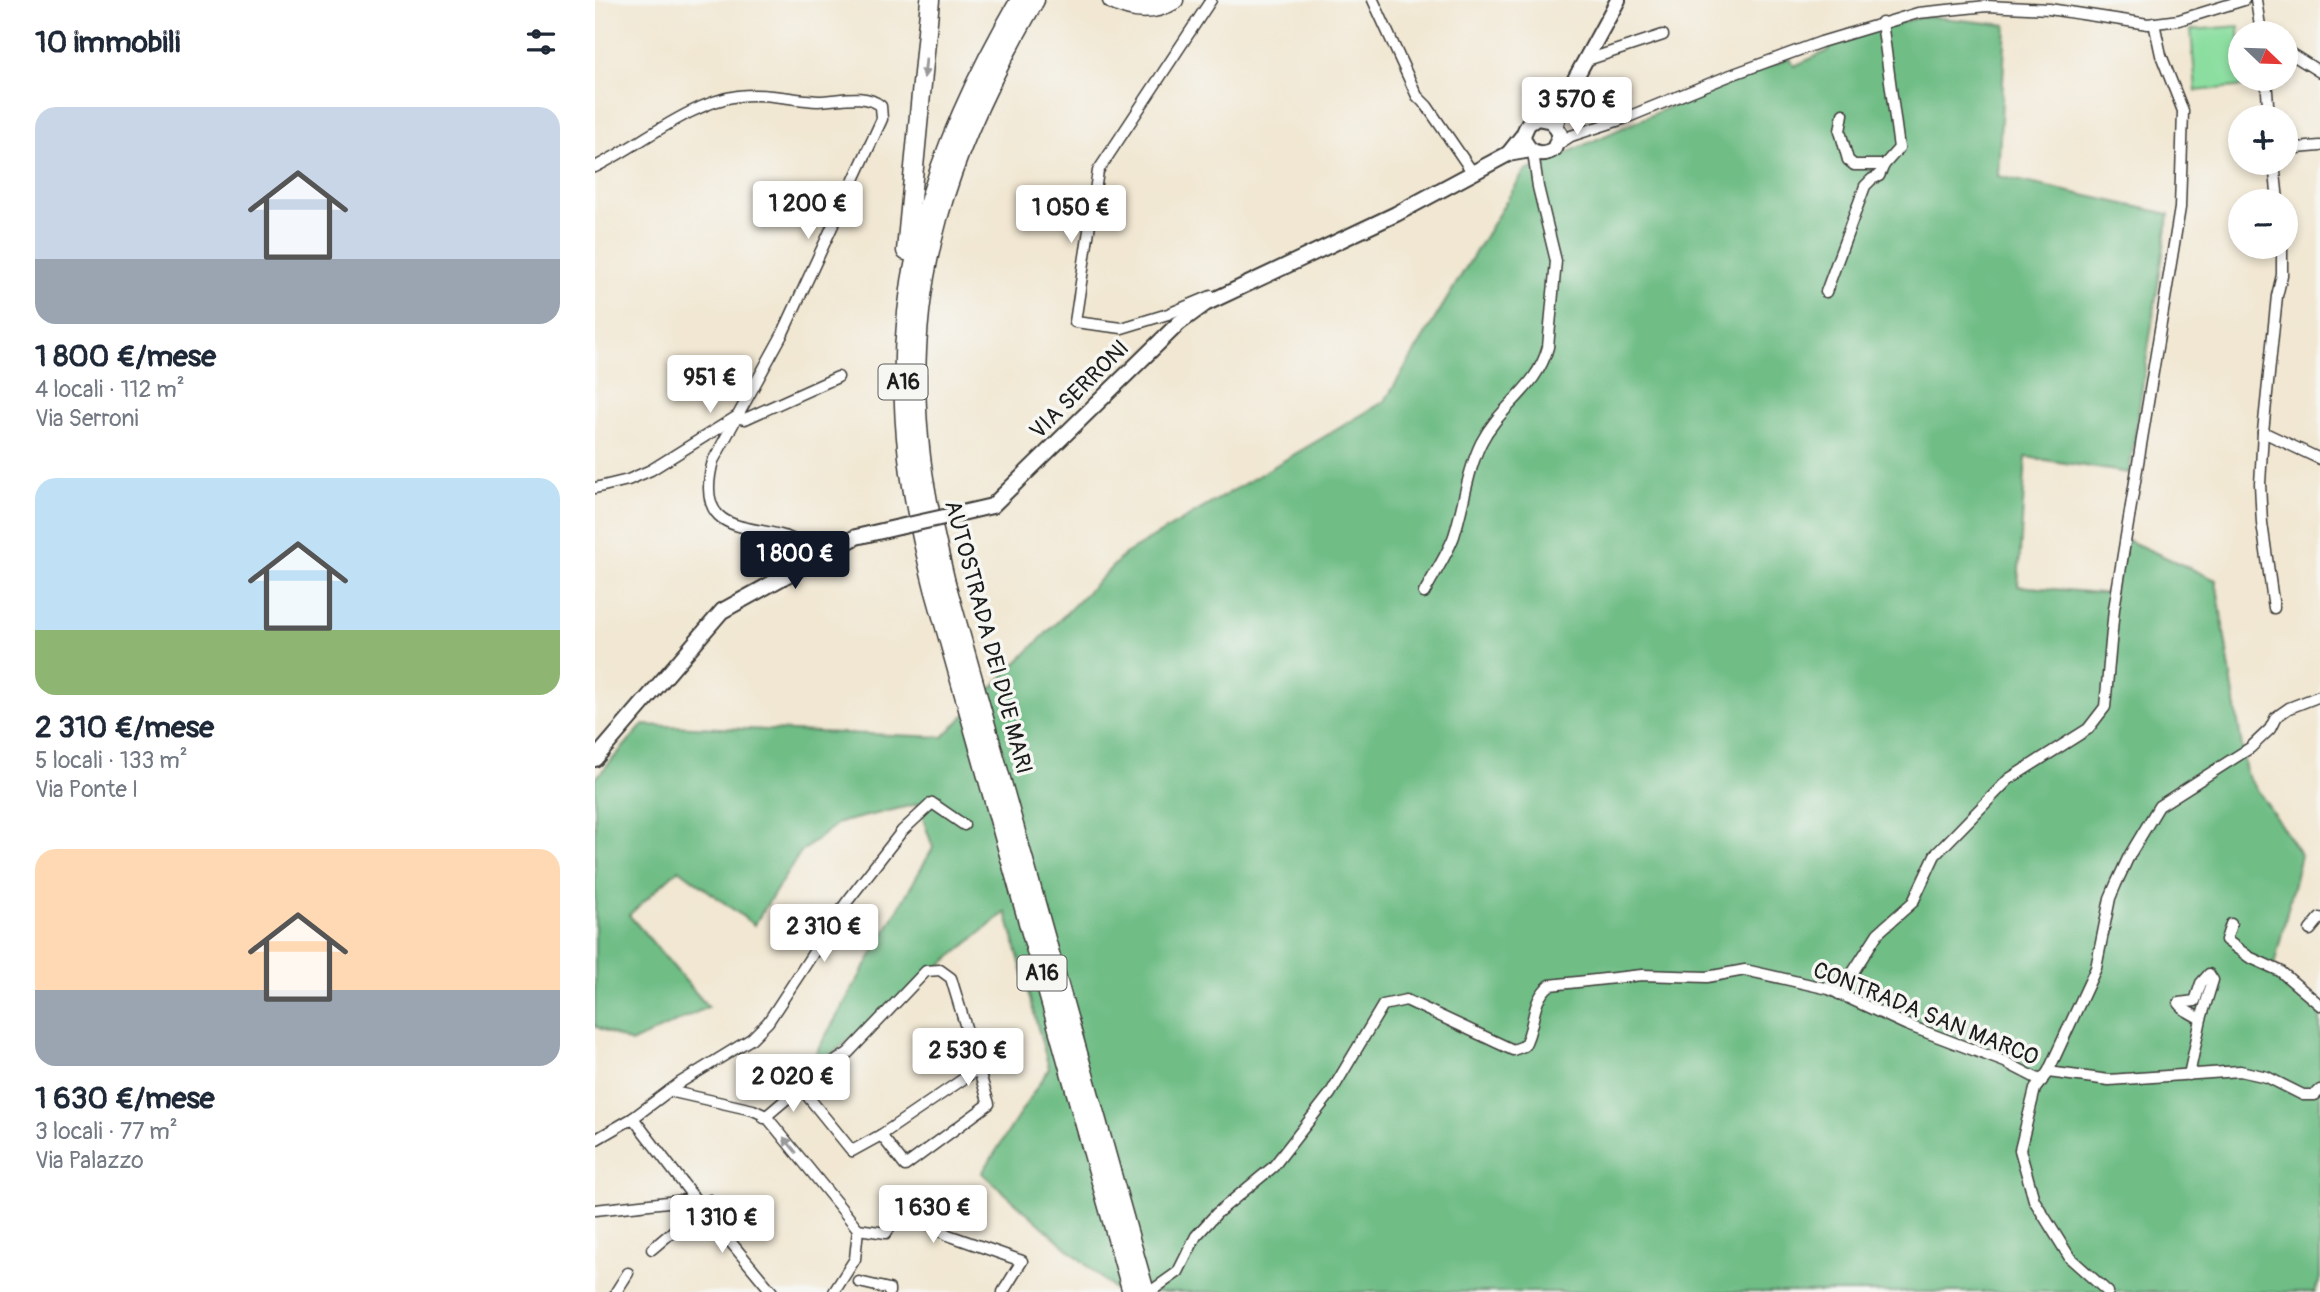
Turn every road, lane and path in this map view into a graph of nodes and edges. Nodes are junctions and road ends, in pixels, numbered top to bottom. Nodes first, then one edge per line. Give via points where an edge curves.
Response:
1 (930, 0) edge
2 (1020, 0) edge
3 (1035, 0) edge
4 (1043, 0) edge
5 (1112, 0) edge
6 (1174, 0) edge
7 (1211, 0) edge
8 (1373, 0) edge
9 (1618, 0) edge
10 (2244, 0) edge
11 (2256, 0) edge
12 (2259, 21) edge
13 (1882, 23) junction
14 (2154, 23) junction
15 (1663, 35) dead end
16 (2298, 58) edge
17 (1584, 61) junction
18 (2320, 72) edge
19 (1843, 114) dead end
20 (1557, 126) junction
21 (1523, 135) junction
22 (2320, 146) edge
23 (2298, 148) edge
24 (958, 153) junction
25 (1540, 153) junction
26 (1508, 154) junction
27 (1884, 165) junction
28 (595, 167) edge
29 (1473, 173) junction
30 (2282, 259) edge
31 (1826, 292) dead end
32 (1201, 302) junction
33 (838, 377) dead end
34 (736, 417) junction
35 (2263, 432) junction
36 (2320, 459) edge
37 (595, 488) edge
38 (922, 538) junction
39 (814, 560) junction
40 (1424, 593) dead end
41 (2274, 608) dead end
42 (2320, 696) edge
43 (595, 760) edge
44 (993, 776) junction
45 (964, 825) dead end
46 (2320, 918) edge
47 (2231, 924) dead end
48 (2310, 930) dead end
49 (1839, 994) junction
50 (2320, 1005) edge
51 (2201, 1019) junction
52 (978, 1069) junction
53 (2048, 1072) junction
54 (2189, 1075) junction
55 (2042, 1082) junction
56 (801, 1088) junction
57 (2320, 1090) edge
58 (669, 1091) junction
59 (765, 1117) junction
60 (633, 1118) junction
61 (881, 1135) junction
62 (595, 1140) edge
63 (1103, 1167) junction
64 (702, 1202) junction
65 (595, 1210) edge
66 (858, 1234) junction
67 (652, 1249) dead end
68 (628, 1273) dead end
69 (859, 1282) dead end
70 (1150, 1291) edge
71 (616, 1292) edge
72 (772, 1292) edge
73 (834, 1292) edge
74 (889, 1292) edge
75 (1003, 1292) edge
76 (1132, 1292) edge
77 (2108, 1292) edge

1 -> 38 highway via 899,315 896,390 901,458
2 - 38 highway, AUTOSTRADA DEI DUE MARI / A16 via 972,87 946,149 927,203 910,278 903,389 908,458
3 - 24 highway, AUTOSTRADA DEI DUE MARI / A16 via 989,83
4 - 24 highway
5 - 6 highway via 1141,9
7 - 32 street via 1098,171 1075,322 1122,328
8 - 29 street via 1417,96
9 - 17 main road, VIA SERRONI
10 - 14 street
11 - 12 street
13 - 14 street via 1918,13 1987,6
13 - 20 street via 1731,75 1623,119
13 - 27 street via 1900,143
14 - 49 street via 2183,111 2180,208 2113,609 2105,707 2088,729 2009,779 1935,855 1913,902 1878,933
15 - 17 street
16 - 18 street
17 - 20 main road, VIA SERRONI via 1562,103
19 - 27 street via 1840,131 1848,160
20 - 21 main road, VIA SERRONI via 1532,120
20 - 25 main road via 1560,134
21 - 25 main road via 1527,146
21 - 26 main road, VIA SERRONI
22 - 23 street
24 - 44 highway, AUTOSTRADA DEI DUE MARI / A16 via 940,206 924,279 916,352 918,421 935,537
25 - 26 main road, VIA SERRONI
25 - 40 street via 1538,187 1556,261 1545,361 1481,443 1453,539
26 - 29 main road, VIA SERRONI
27 - 31 street via 1879,176 1865,186
28 - 34 street via 681,117 737,96 868,100 881,106 882,120 782,335
29 - 32 main road, VIA SERRONI via 1396,214
30 - 35 street
32 - 39 main road, VIA SERRONI, bridge via 992,506 856,537
33 - 34 street via 745,419
34 - 37 street via 651,470
34 - 39 street via 713,461 708,480 711,509 751,530 797,540
35 - 36 street
35 - 41 street via 2262,523
38 - 44 highway, AUTOSTRADA DEI DUE MARI / A16
39 - 43 main road, VIA SERRONI via 722,611
42 - 53 street via 2289,708 2251,748 2159,806 2110,898 2096,968
44 - 63 highway, AUTOSTRADA DEI DUE MARI / A16
45 - 58 street via 932,803 902,831 846,903 768,1022 751,1039
46 - 48 street
47 - 50 street via 2226,940 2280,971
49 - 55 street, CONTRADA SAN MARCO via 2005,1062
49 - 70 street, CONTRADA SAN MARCO via 1745,970 1707,977 1642,975 1550,985 1541,993 1529,1038 1513,1050 1406,1000 1383,1005 1329,1094 1273,1167 1217,1213 1196,1236 1178,1272
51 - 51 street via 2179,1003 2195,1001 2209,974 2213,980
51 - 54 street
52 - 56 street via 951,978 940,970 926,971 848,1053
52 - 61 street
52 - 61 street via 989,1104 905,1166
53 - 54 street via 2109,1080
53 - 55 street
54 - 57 street via 2240,1071 2267,1077 2303,1095
55 - 77 street via 2035,1089 2020,1150 2034,1200 2070,1258
56 - 59 street
56 - 61 street via 852,1151
58 - 59 street via 753,1110
58 - 60 street
66 -> 59 street
60 - 62 street
60 - 64 street
63 - 70 highway, AUTOSTRADA DEI DUE MARI / A16
63 - 76 highway, AUTOSTRADA DEI DUE MARI / A16
64 - 65 street
64 - 67 street
64 - 72 street
66 - 73 street via 855,1259
66 - 75 street via 886,1233 901,1209 948,1235 1022,1261
68 - 71 street
69 - 74 street

